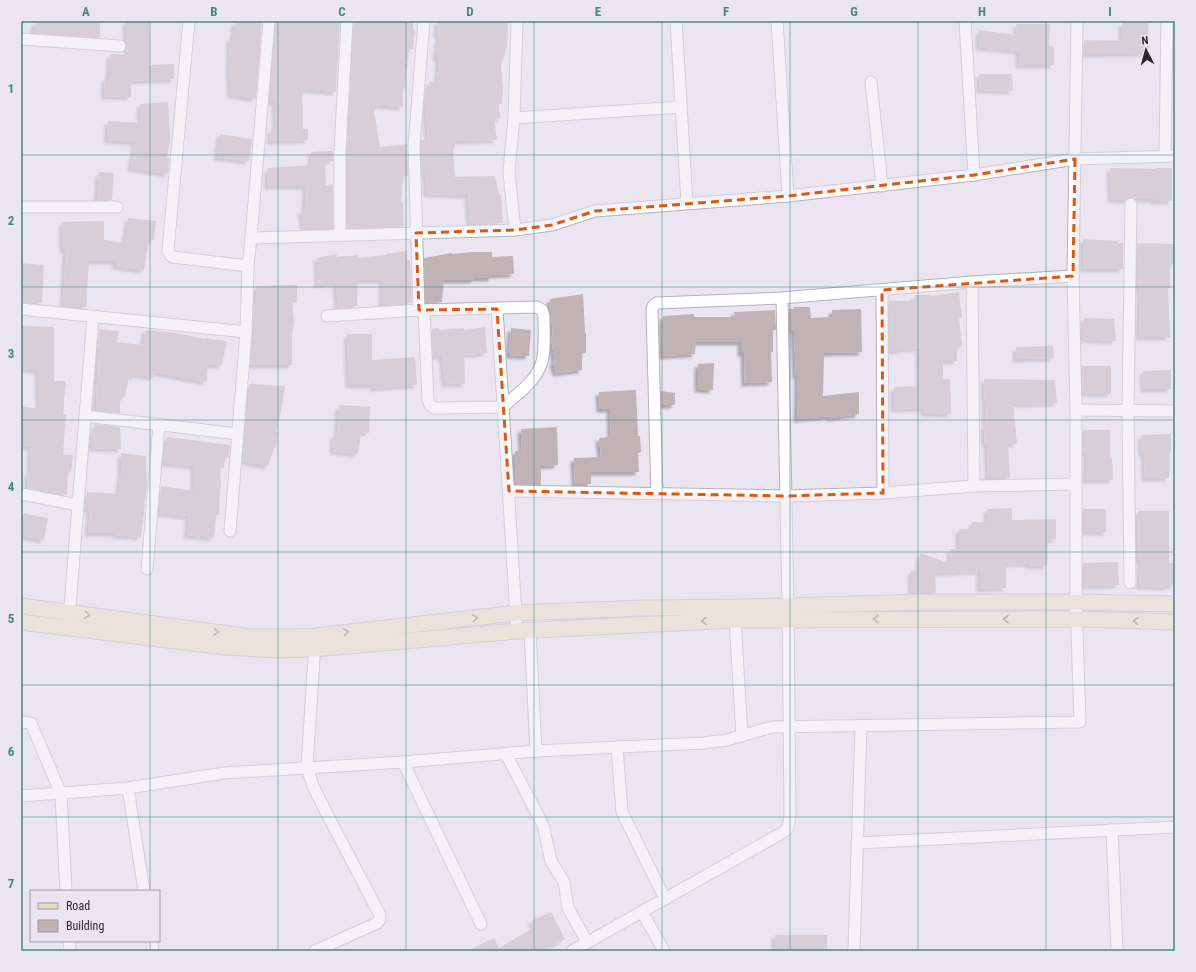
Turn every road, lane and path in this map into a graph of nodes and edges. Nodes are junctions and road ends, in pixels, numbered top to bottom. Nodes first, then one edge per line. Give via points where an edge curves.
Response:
1 (189, 21) edge
2 (270, 21) edge
3 (347, 21) edge
4 (424, 21) edge
5 (518, 21) edge
6 (676, 21) edge
7 (777, 21) edge
8 (965, 21) edge
9 (1077, 21) edge
10 (1167, 21) edge
11 (21, 39) edge
12 (120, 46) dead end
13 (871, 82) dead end
14 (681, 107) junction
15 (514, 118) junction
16 (1170, 155) edge
17 (1075, 159) junction
18 (974, 175) junction
19 (882, 186) junction
20 (788, 196) junction
21 (687, 203) junction
22 (1131, 204) dead end
23 (21, 207) edge
24 (117, 207) dead end
25 (515, 230) junction
26 (416, 233) junction
27 (340, 236) junction
28 (251, 238) junction
29 (248, 266) junction
30 (1073, 276) junction
31 (972, 282) junction
32 (882, 290) junction
33 (782, 298) junction
34 (21, 309) edge
35 (497, 309) junction
36 (421, 310) junction
37 (327, 316) dead end
38 (93, 317) junction
39 (246, 332) junction
40 (503, 407) junction
41 (1076, 410) junction
42 (1128, 410) junction
43 (1175, 411) edge
44 (85, 416) junction
45 (159, 425) junction
46 (238, 434) junction
47 (1075, 484) junction
48 (974, 486) junction
49 (509, 491) junction
50 (883, 493) junction
51 (21, 494) edge
52 (657, 494) junction
53 (786, 496) junction
54 (78, 505) junction
55 (230, 531) dead end
56 (147, 569) dead end
57 (1130, 583) dead end
58 (1076, 602) junction
59 (1175, 604) edge
60 (21, 606) edge
61 (789, 613) junction
62 (516, 614) junction
63 (1076, 619) junction
64 (69, 620) junction
65 (735, 620) junction
66 (21, 622) edge
67 (1175, 622) edge
68 (523, 630) junction
69 (315, 642) junction
70 (21, 722) edge
71 (790, 726) junction
72 (861, 726) junction
73 (742, 736) junction
74 (617, 747) junction
75 (536, 751) junction
76 (506, 754) junction
77 (403, 762) junction
78 (307, 767) junction
79 (128, 788) junction
80 (61, 794) junction
81 (21, 796) edge
82 (1175, 827) edge
83 (1112, 830) junction
84 (857, 843) junction
85 (66, 890) edge
86 (144, 890) edge
87 (665, 899) junction
88 (642, 912) junction
89 (481, 924) dead end
90 (588, 942) junction
91 (315, 951) edge
92 (572, 951) edge
93 (664, 951) edge
94 (854, 951) edge
95 (1116, 951) edge

1 - 29 street via 168,250 173,257
2 - 28 street
3 - 27 street via 341,132
4 - 26 street via 414,146
5 - 15 street
6 - 14 street
7 - 20 street
8 - 18 street
9 - 17 street
10 - 16 street
11 - 12 street
13 - 19 street
14 - 15 street
14 - 21 street
15 - 25 street via 509,174
16 - 17 street
17 - 18 street
17 - 30 street
18 - 19 street
19 - 20 street
20 - 21 street
21 - 25 street via 595,211 552,225
22 - 42 street
23 - 24 street
25 - 26 street
26 - 27 street
26 - 36 street
27 - 28 street
28 - 29 street
29 - 39 street
30 - 31 street
30 - 41 street
31 - 32 street
31 - 48 street
32 - 33 street
32 - 50 street
33 - 52 street via 658,303 653,306
33 - 53 street
34 - 38 street
35 - 36 street
35 - 40 street
35 - 40 street via 537,307 542,310 544,316 543,357 538,371
36 - 37 street
36 - 40 street via 428,400 431,406
38 - 39 street
38 - 44 street
39 - 46 street
40 - 49 street
41 - 42 street
41 - 47 street
42 - 43 street
42 - 57 street
44 - 45 street
44 - 54 street
45 - 46 street
45 - 56 street
46 - 55 street
47 - 48 street
47 - 58 street
48 - 50 street
49 - 52 street
49 - 62 street
50 - 53 street
51 - 54 street
52 - 53 street
53 - 61 street
54 - 64 street
58 - 59 street
58 - 61 street via 924,602
58 - 63 street
60 - 64 street
61 - 62 street via 642,608
63 -> 61 street
61 - 65 street
61 - 71 street
62 - 68 street
69 -> 62 street
67 -> 63 street
63 - 72 street via 1080,722
64 - 66 street
64 - 69 street via 225,647 276,650
65 -> 68 street
65 - 73 street
68 - 69 street
68 - 75 street
69 - 78 street
70 - 80 street via 31,723
71 - 72 street
71 - 73 street via 772,726
71 - 87 street via 788,828
72 - 84 street
73 - 74 street via 703,743
74 - 75 street
74 - 87 street via 622,812
75 - 76 street
76 - 77 street
76 - 90 street via 543,825 550,857 564,882 568,908
77 - 78 street
77 - 89 street
78 - 79 street via 204,775
78 - 91 street via 313,786 380,915 377,923
79 - 80 street
79 - 86 street
80 - 81 street
80 - 85 street
82 - 83 street
83 - 84 street
83 - 95 street
84 - 94 street
87 - 88 street
88 - 90 street
88 - 93 street
90 - 92 street

